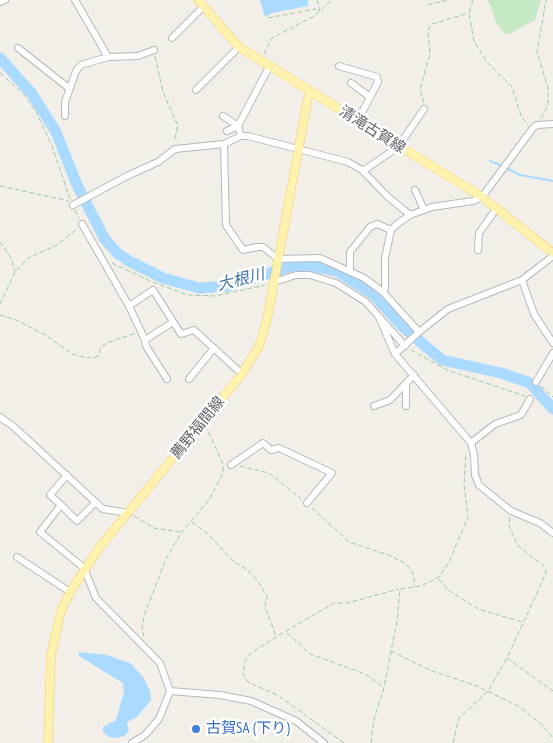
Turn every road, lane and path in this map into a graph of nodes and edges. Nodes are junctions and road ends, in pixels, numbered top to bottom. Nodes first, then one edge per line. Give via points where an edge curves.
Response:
1 (5, 0) edge
2 (75, 0) edge
3 (317, 0) edge
4 (332, 0) edge
5 (447, 0) edge
6 (473, 0) edge
7 (546, 0) edge
8 (0, 2) edge
9 (201, 3) edge
10 (428, 5) dead end
11 (320, 11) junction
12 (469, 13) junction
13 (268, 18) dead end
14 (172, 38) dead end
15 (18, 48) dead end
16 (239, 48) junction
17 (154, 50) joint
18 (108, 57) junction
19 (260, 61) junction
20 (339, 66) dead end
21 (269, 67) junction
22 (0, 73) edge
23 (351, 83) dead end
24 (70, 89) junction
25 (196, 90) dead end
26 (310, 92) junction
27 (370, 97) junction
28 (424, 109) joint
29 (65, 116) dead end
30 (223, 116) dead end
31 (357, 122) junction
32 (553, 124) edge
33 (238, 126) junction
34 (535, 127) junction
35 (226, 130) dead end
36 (241, 136) junction
37 (224, 144) junction
38 (398, 147) junction
39 (180, 148) junction
40 (298, 148) junction
41 (363, 171) junction
42 (0, 186) edge
43 (415, 190) dead end
44 (482, 197) junction
45 (72, 203) junction
46 (496, 208) junction
47 (424, 210) junction
48 (410, 215) junction
49 (82, 224) junction
50 (391, 230) junction
51 (0, 242) edge
52 (478, 250) dead end
53 (552, 252) edge
54 (102, 259) junction
55 (278, 262) junction
56 (15, 272) junction
57 (350, 272) junction
58 (522, 280) junction
59 (274, 282) junction
60 (383, 292) junction
61 (0, 304) edge
62 (128, 306) junction
63 (0, 315) edge
64 (379, 317) junction
65 (173, 322) junction
66 (141, 331) junction
67 (418, 332) junction
68 (144, 340) junction
69 (553, 343) edge
70 (405, 346) junction
71 (214, 348) junction
72 (553, 353) edge
73 (395, 354) junction
74 (242, 374) junction
75 (414, 375) junction
76 (167, 379) dead end
77 (189, 379) dead end
78 (536, 382) joint
79 (406, 385) junction
80 (530, 398) joint
81 (553, 398) edge
82 (374, 406) dead end
83 (406, 406) dead end
84 (0, 417) edge
85 (203, 422) junction
86 (471, 443) junction
87 (232, 465) joint
88 (67, 476) junction
89 (96, 502) junction
90 (307, 503) junction
91 (61, 505) junction
92 (510, 511) junction
93 (129, 513) junction
94 (192, 522) junction
95 (182, 532) junction
96 (553, 533) edge
97 (18, 557) dead end
98 (84, 568) junction
99 (438, 578) junction
100 (416, 586) junction
101 (400, 589) junction
102 (70, 592) junction
103 (523, 623) junction
104 (286, 632) junction
105 (144, 637) dead end
106 (276, 637) junction
107 (390, 651) junction
108 (507, 658) junction
109 (383, 687) junction
110 (488, 691) junction
111 (553, 691) edge
112 (170, 692) junction
113 (553, 738) edge
114 (48, 743) edge
115 (132, 743) edge
116 (324, 743) edge
117 (344, 743) edge
118 (371, 743) edge
119 (453, 743) edge

1 - 8 street
2 - 18 street
3 - 11 path
4 - 11 path
5 - 10 path
6 - 12 path
7 - 34 path via 537,52 548,88 548,105
9 - 14 street
9 - 16 main road, 清滝古賀線
11 - 13 path via 315,9
11 - 19 path via 272,38
12 - 28 path via 432,24 428,30 430,54 420,90
12 - 34 path via 474,41 486,61 512,87 521,116
15 - 24 street
16 - 19 main road, 清滝古賀線
16 - 25 street
17 - 18 street via 138,56
17 - 39 path via 162,92 178,126 175,137
18 - 24 street via 81,66
19 - 21 main road, 清滝古賀線
20 - 27 street via 377,77 378,82
21 - 26 main road, 清滝古賀線
21 - 33 street
22 - 45 path via 23,93 36,112
23 - 27 street
24 - 29 street via 65,102
26 - 31 main road, 清滝古賀線
26 - 40 main road, 薦野福間線
27 - 31 street
28 - 38 street
30 - 33 street
31 - 38 main road, 清滝古賀線
32 - 34 street
33 - 35 street
33 - 36 street
34 - 44 street
36 - 37 street
36 - 40 street
37 - 39 street
37 - 55 street via 226,225 243,250 263,247
38 - 41 street
38 - 44 main road, 清滝古賀線
39 - 45 street
40 - 41 street via 348,162
40 - 55 main road, 薦野福間線
41 - 48 street
42 - 45 path
43 - 47 street
44 - 46 main road, 清滝古賀線
44 - 47 street
45 - 49 path
46 - 52 street via 480,234
46 - 53 main road, 清滝古賀線
47 - 48 street
48 - 50 street
49 - 54 street
49 - 56 path via 68,238 28,258
50 - 57 street via 377,224 370,227 350,252
50 - 60 street
51 - 56 path via 11,258
53 - 58 street
54 - 59 path via 188,295 230,294
54 - 62 street
55 - 57 street via 320,258
55 - 59 main road, 薦野福間線
56 - 61 path
57 - 60 street
58 - 67 street via 448,309
58 - 69 street via 534,314
59 - 64 street via 296,276 325,278 359,298
59 - 74 main road, 薦野福間線 via 262,340
60 - 67 street
62 - 65 street via 153,290
62 - 66 street
63 - 66 path via 16,320 72,354 84,357 94,358 108,342
64 - 70 street
64 - 73 street
65 - 68 street
65 - 71 street via 181,334 194,330
66 - 68 street
67 - 70 street
68 - 76 street
70 - 73 street
70 - 80 path via 447,370
71 - 74 street
71 - 77 street
72 - 78 street
73 - 75 street
74 - 85 main road, 薦野福間線
75 - 79 street
75 - 86 street
78 - 81 path
79 - 82 street via 390,400
79 - 83 street
80 - 86 street via 521,415 495,424
84 - 88 street
85 - 93 main road, 薦野福間線
85 - 94 path via 223,464 223,473 209,500
86 - 92 street via 479,485
86 - 99 path via 466,451 464,484 468,517 449,562
87 - 90 path via 269,473
87 - 90 street via 262,443 271,450 279,448 332,473
88 - 89 street
88 - 91 street via 50,495
89 - 91 street via 77,521
89 - 93 street via 108,511
90 - 100 path via 349,542 406,564 413,573
91 - 98 street via 40,532
92 - 96 street via 540,523
92 - 103 path via 512,536 518,546 545,567 546,573
93 - 95 path via 154,528
93 - 98 main road, 薦野福間線
94 - 95 path
94 - 106 path via 257,580 267,596 265,607
95 - 105 path via 149,599 142,622
97 - 102 street
98 - 102 main road, 薦野福間線
98 - 112 street via 96,598 160,664
99 - 100 path
99 - 103 path via 448,590 478,609
100 - 101 path
101 - 104 path via 348,603 334,603
101 - 107 path
102 - 114 main road, 薦野福間線 via 57,624 51,654
103 - 108 path
104 - 106 path
104 - 109 path via 310,654 365,674
106 - 117 path via 251,653 245,661 243,674 248,682 279,696
107 - 109 path
107 - 110 path via 432,671
108 - 110 path
108 - 111 path
109 - 118 path
110 - 113 path via 520,707
110 - 119 path via 460,718
112 - 115 street via 159,719 145,735
112 - 116 street via 250,701 296,721

